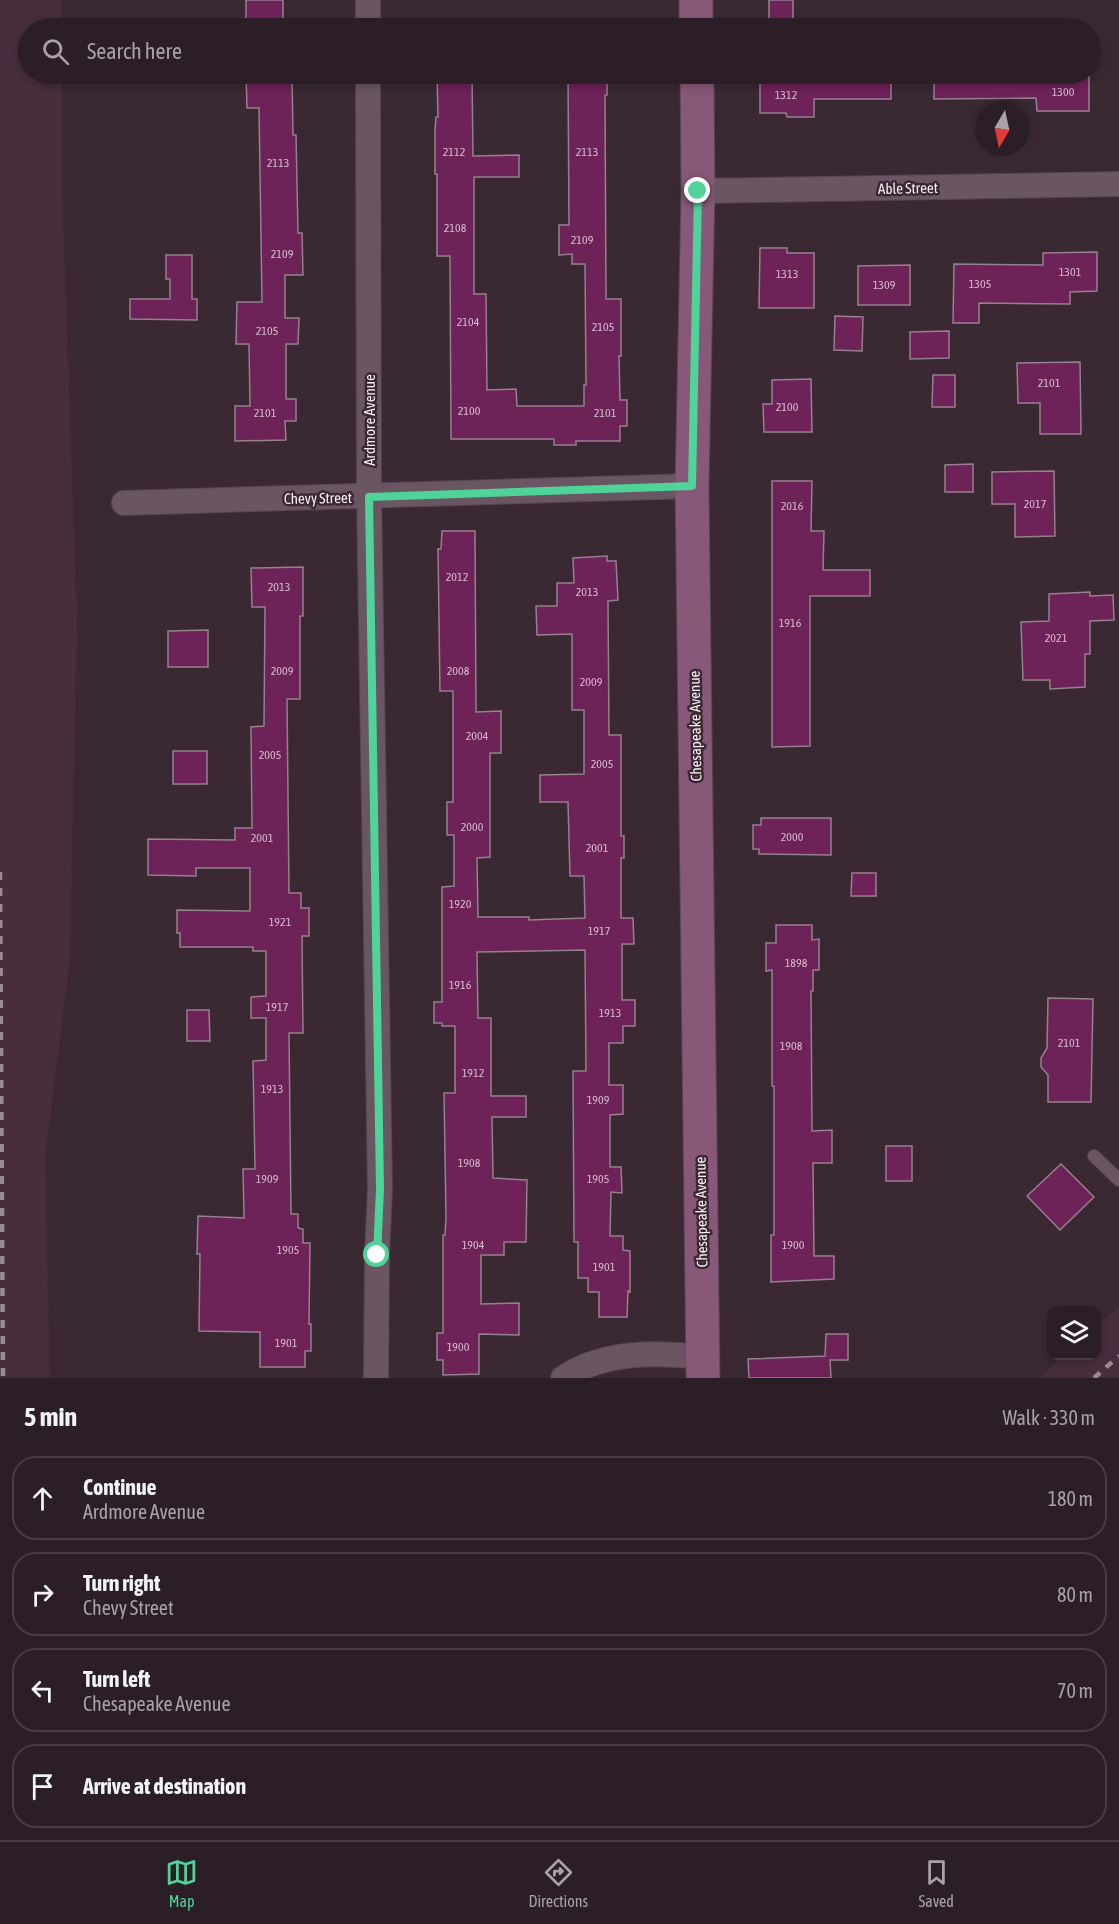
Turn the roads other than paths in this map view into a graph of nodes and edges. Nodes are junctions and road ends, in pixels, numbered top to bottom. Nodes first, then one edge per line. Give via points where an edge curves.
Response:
1 (368, 0) edge
2 (696, 0) edge
3 (368, 18) edge
4 (696, 18) edge
5 (368, 84) edge
6 (697, 84) edge
7 (1119, 184) edge
8 (698, 191) junction
9 (692, 486) junction
10 (369, 497) junction
11 (124, 503) dead end
12 (1094, 1156) dead end
13 (1119, 1180) edge
14 (702, 1368) edge
15 (376, 1378) edge
16 (563, 1378) edge

1 - 3 street
2 - 4 street
5 - 10 street, Ardmore Avenue
6 - 8 street, Chesapeake Avenue
7 - 8 street, Able Street
8 - 9 street, Chesapeake Avenue
9 - 10 street, Chevy Street
9 - 14 street, Chesapeake Avenue
10 - 11 street, Chevy Street
10 - 15 street, Ardmore Avenue via 380,1189
12 - 13 lane
14 - 16 street via 670,1354 626,1355

